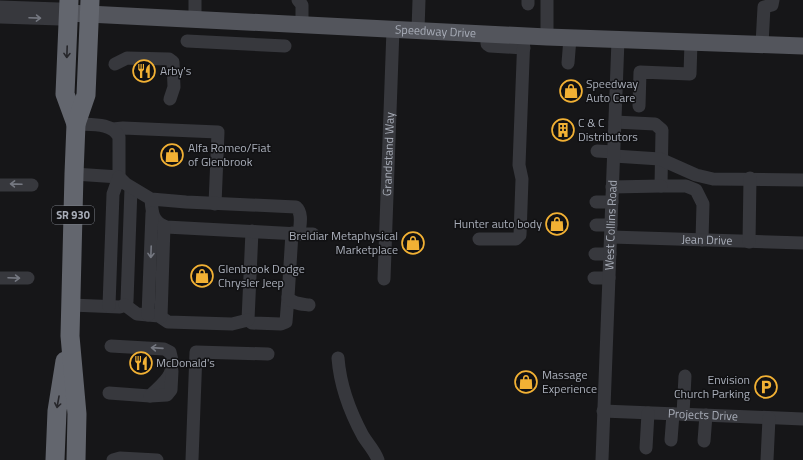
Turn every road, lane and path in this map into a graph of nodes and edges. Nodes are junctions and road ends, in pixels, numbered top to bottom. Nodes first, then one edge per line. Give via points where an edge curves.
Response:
1 (195, 0) edge
2 (419, 0) edge
3 (548, 0) edge
4 (772, 0) edge
5 (300, 1) edge
6 (69, 6) edge
7 (0, 7) edge
8 (89, 7) edge
9 (0, 17) edge
10 (195, 20) junction
11 (302, 24) junction
12 (393, 29) junction
13 (418, 30) junction
14 (547, 37) junction
15 (570, 38) junction
16 (618, 40) junction
17 (187, 41) dead end
18 (524, 42) junction
19 (691, 42) junction
20 (762, 44) junction
21 (285, 46) dead end
22 (803, 46) edge
23 (568, 63) dead end
24 (115, 64) dead end
25 (170, 98) dead end
26 (639, 106) dead end
27 (615, 122) junction
28 (76, 124) junction
29 (113, 129) junction
30 (597, 151) dead end
31 (614, 154) junction
32 (660, 159) junction
33 (74, 174) junction
34 (119, 177) junction
35 (750, 178) junction
36 (803, 180) edge
37 (0, 185) edge
38 (32, 185) dead end
39 (661, 186) junction
40 (612, 187) junction
41 (131, 188) junction
42 (151, 199) junction
43 (596, 202) dead end
44 (612, 202) junction
45 (215, 204) junction
46 (152, 213) junction
47 (596, 225) dead end
48 (164, 226) junction
49 (252, 231) junction
50 (611, 231) junction
51 (296, 233) junction
52 (313, 234) dead end
53 (480, 239) dead end
54 (702, 240) junction
55 (749, 242) junction
56 (803, 243) edge
57 (595, 254) dead end
58 (610, 254) junction
59 (0, 278) edge
60 (28, 278) dead end
61 (594, 278) dead end
62 (609, 278) junction
63 (384, 279) dead end
64 (288, 297) junction
65 (71, 305) junction
66 (125, 305) junction
67 (310, 305) dead end
68 (109, 306) junction
69 (148, 314) junction
70 (161, 317) junction
71 (248, 320) junction
72 (70, 336) junction
73 (111, 346) dead end
74 (268, 354) dead end
75 (338, 358) dead end
76 (684, 376) dead end
77 (108, 393) dead end
78 (603, 411) junction
79 (648, 413) junction
80 (678, 414) junction
81 (706, 415) junction
82 (769, 418) junction
83 (803, 419) edge
84 (671, 440) dead end
85 (704, 441) dead end
86 (646, 448) dead end
87 (55, 460) edge
88 (76, 460) edge
89 (112, 460) edge
90 (157, 460) edge
91 (192, 460) edge
92 (378, 460) edge
93 (602, 460) edge
94 (766, 460) edge

1 - 10 street
2 - 13 street
3 - 14 street
4 - 20 street via 772,5 764,7
5 - 11 street
6 - 7 street via 59,9
6 - 8 main road, Speedway Drive
9 -> 6 street via 60,19
6 -> 28 highway, SR 930 via 65,94
8 - 10 main road, Speedway Drive
8 - 28 highway, SR 930 via 86,95
10 - 11 main road, Speedway Drive
11 - 12 main road, Speedway Drive
12 - 13 main road, Speedway Drive
12 - 63 street, Grandstand Way
13 - 18 main road, Speedway Drive via 487,34
14 - 15 main road, Speedway Drive
14 - 18 main road, Speedway Drive
15 - 16 main road, Speedway Drive
15 - 23 street
16 - 19 main road, Speedway Drive
16 - 27 street, West Collins Road
17 - 21 street
18 - 53 street via 519,159 522,179 520,235 514,240
19 - 20 main road, Speedway Drive
19 - 26 street via 690,74 640,72
20 - 22 main road, Speedway Drive
24 - 25 street via 127,58 173,62 174,87
27 - 31 street, West Collins Road
27 - 32 street via 654,124 662,130
28 - 29 street via 100,125
28 - 33 highway, SR 930
29 - 34 street via 119,137
29 - 45 street via 218,132
30 - 31 street
31 - 32 street
31 - 40 street, West Collins Road
32 - 35 street via 696,175 712,179
32 - 39 street
33 - 34 street
33 - 65 highway, SR 930
34 - 41 street
34 - 68 street via 113,194
35 - 36 street
35 - 55 street
38 -> 37 street
39 - 40 street
39 - 54 street via 686,186 696,190 703,204
40 - 44 street, West Collins Road
41 - 42 street
41 - 66 street
42 - 45 street
42 - 46 street
43 - 44 street
44 - 50 street, West Collins Road
45 - 51 street via 296,207 300,215
46 - 48 street via 158,224
46 -> 69 street
47 - 50 street, Jean Drive
48 - 49 street
48 - 70 street
49 - 51 street
49 - 71 street
50 - 54 street, Jean Drive
50 - 58 street, West Collins Road
51 - 52 street
51 - 64 street
54 - 55 street, Jean Drive
55 - 56 street, Jean Drive
57 - 58 street
58 - 62 street, West Collins Road
59 -> 60 street
61 - 62 street
62 - 78 street, West Collins Road
64 - 67 street via 298,304
64 - 71 street via 286,322 252,323
65 - 68 street
65 - 72 highway, SR 930
66 - 68 street
66 - 69 street via 138,314
69 - 70 street
70 - 71 street via 168,322 193,323 240,324
72 -> 87 highway, SR 930 via 57,411
72 - 88 highway, SR 930 via 77,414
77 -> 73 street via 150,396 169,378 173,360 170,352 164,348
74 - 91 street via 196,352
75 - 92 street via 338,371 347,401
76 - 80 street
78 - 79 street, Projects Drive
78 - 93 street, West Collins Road
79 - 80 street, Projects Drive
79 - 86 street
80 - 81 street, Projects Drive
80 - 84 street
81 - 82 street, Projects Drive
81 - 85 street
82 - 83 street, Projects Drive
82 - 94 street
89 - 90 street

